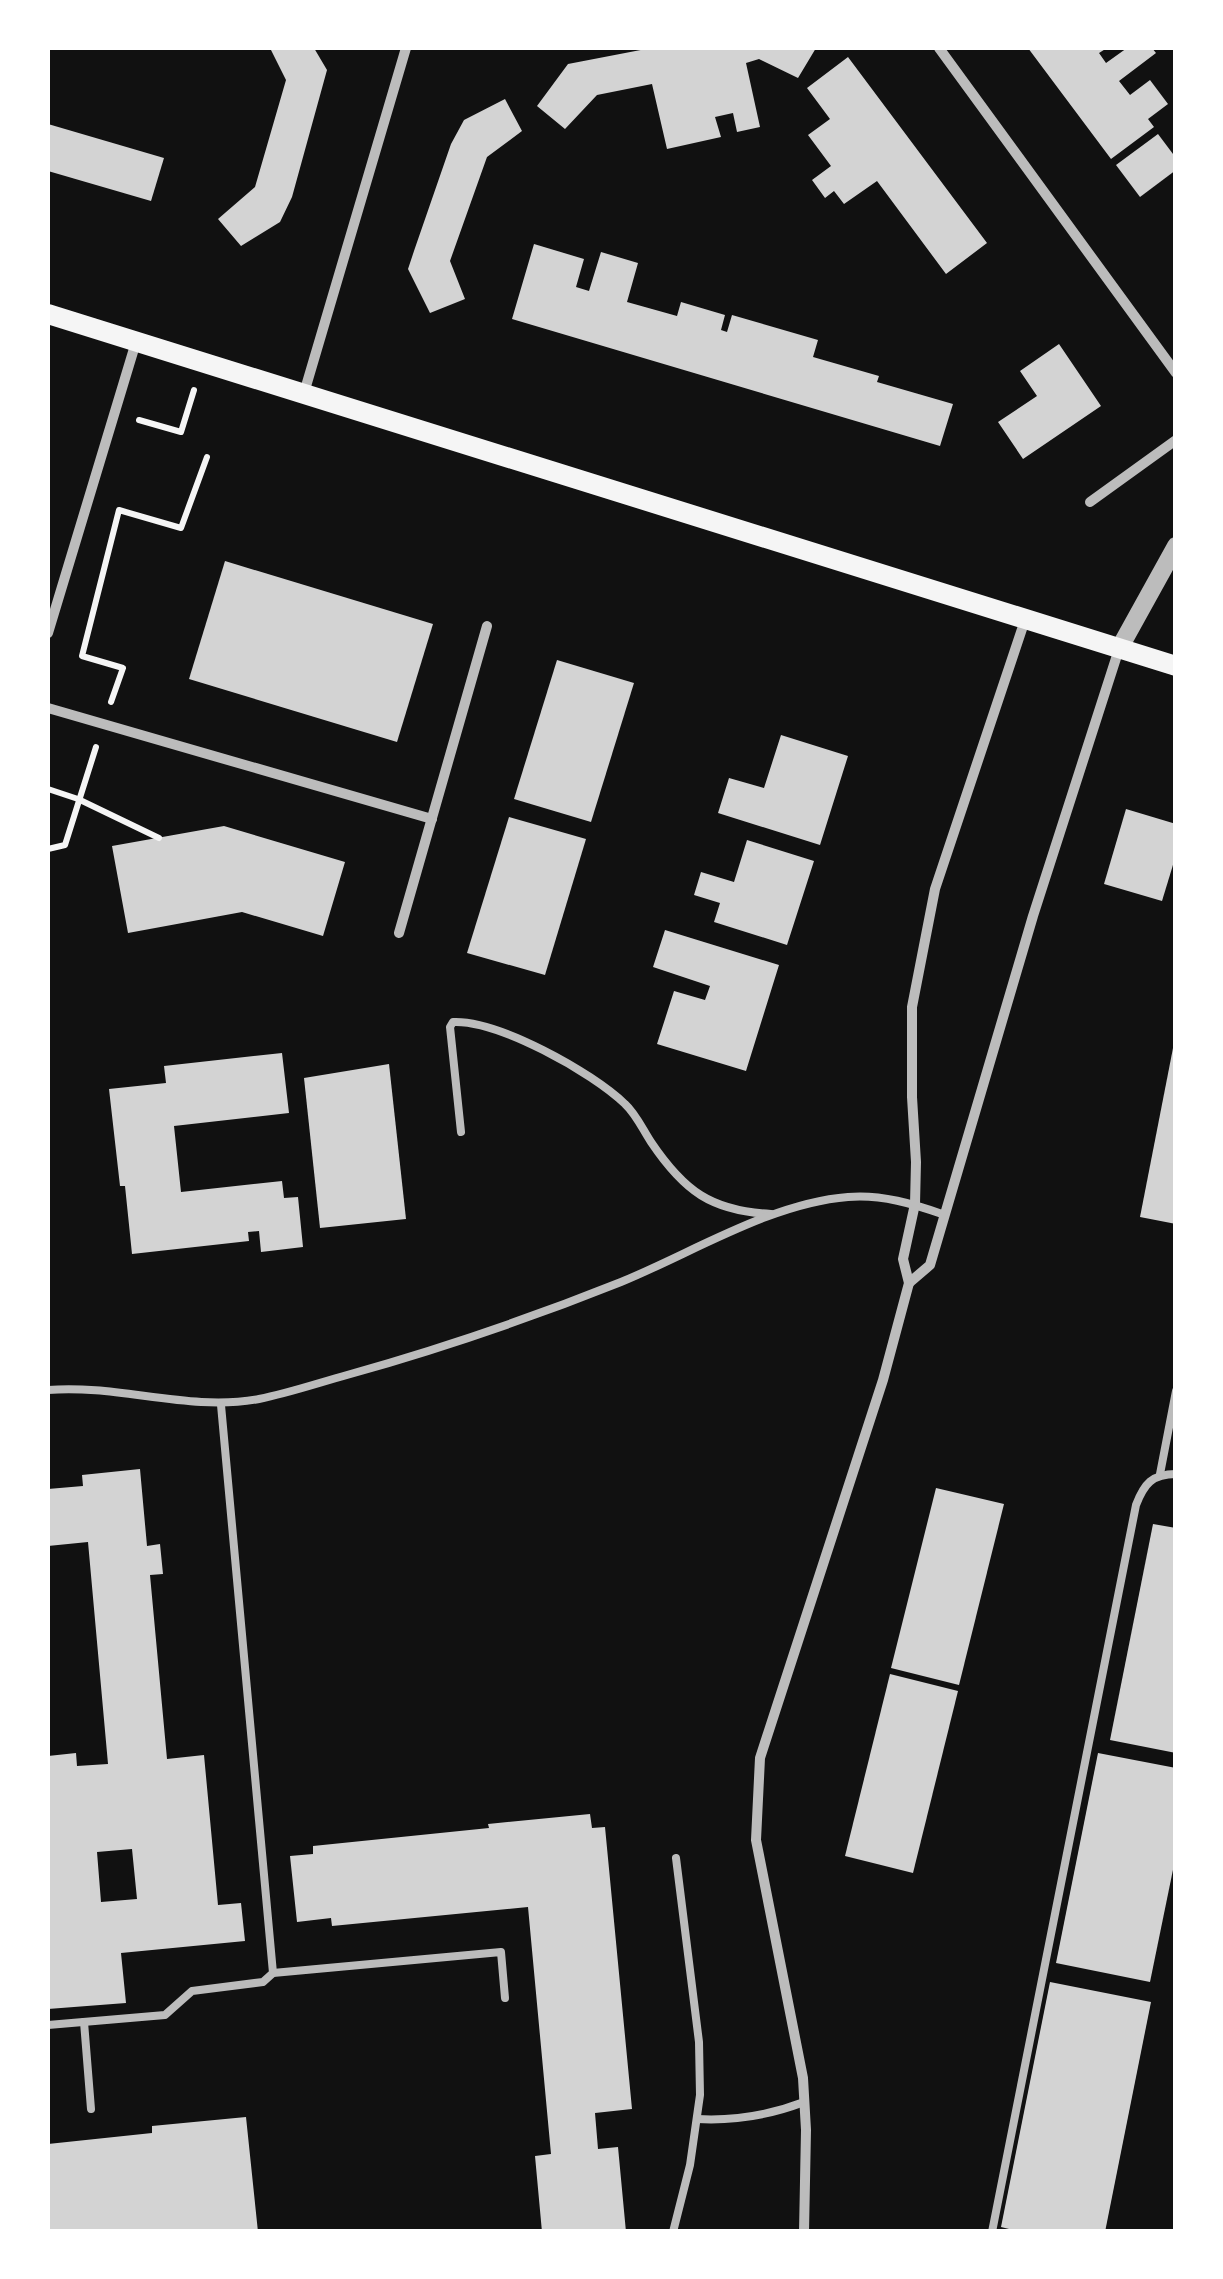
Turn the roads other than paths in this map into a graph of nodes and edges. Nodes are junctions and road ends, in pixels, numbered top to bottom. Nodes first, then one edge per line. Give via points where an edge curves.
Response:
1 (406, 48) edge
2 (939, 48) edge
3 (48, 314) edge
4 (136, 341) junction
5 (1176, 372) edge
6 (304, 393) junction
7 (1176, 440) edge
8 (1090, 502) dead end
9 (1176, 546) edge
10 (1025, 619) junction
11 (487, 626) dead end
12 (48, 633) edge
13 (1119, 648) junction
14 (1176, 666) edge
15 (48, 708) edge
16 (432, 819) junction
17 (399, 933) dead end
18 (461, 1132) dead end
19 (914, 1204) junction
20 (778, 1214) junction
21 (944, 1215) junction
22 (909, 1283) junction
23 (48, 1390) edge
24 (1176, 1391) edge
25 (221, 1405) junction
26 (1160, 1474) junction
27 (1176, 1474) edge
28 (676, 1858) dead end
29 (273, 1972) junction
30 (506, 1998) dead end
31 (84, 2022) junction
32 (48, 2025) edge
33 (804, 2102) junction
34 (92, 2109) dead end
35 (697, 2119) junction
36 (673, 2232) edge
37 (804, 2232) edge
38 (992, 2232) edge

1 - 6 street
2 - 5 street
3 - 4 main road
4 - 6 main road
4 - 12 street
6 - 10 main road
7 - 8 street
9 - 13 street
10 - 13 main road
10 - 19 street via 935,889 912,1007
11 - 16 street
13 - 14 main road
13 - 21 street
15 - 16 street
16 - 17 street
18 - 20 lane via 450,1027 473,1021 580,1070 627,1105 694,1193 747,1213
19 - 20 lane via 850,1197
19 - 21 lane
19 - 22 street via 903,1258
20 - 25 lane via 620,1282 426,1352
21 - 22 street via 930,1265
22 - 33 street via 760,1758 756,1840
23 - 25 lane via 74,1387
24 - 26 lane
25 - 29 lane
26 - 27 lane
26 - 38 lane via 1143,1485 1136,1505
28 - 35 lane via 698,2042
29 - 30 lane via 501,1952
29 - 31 lane via 263,1982 192,1990 164,2015
31 - 32 lane
31 - 34 lane
33 - 35 lane via 775,2113
33 - 37 street
35 - 36 lane

